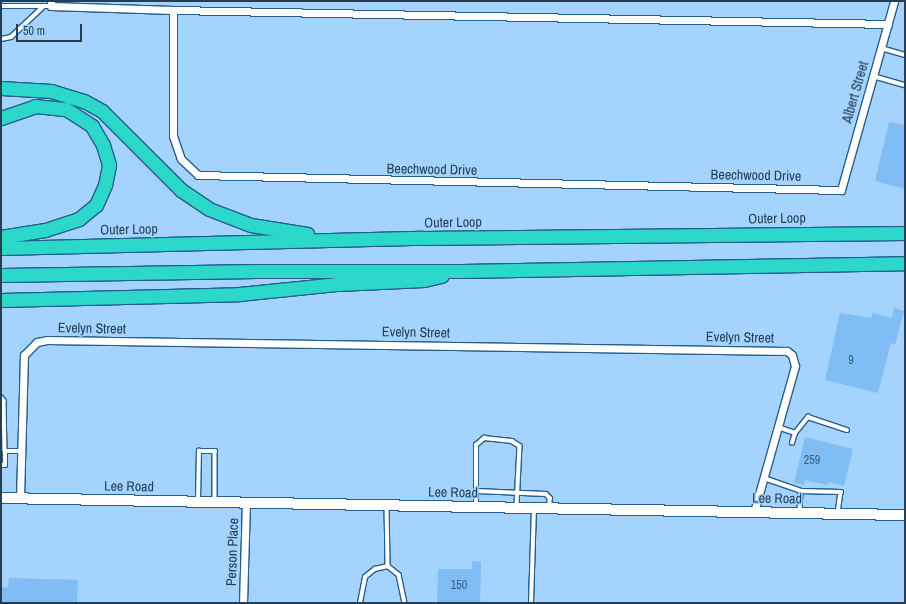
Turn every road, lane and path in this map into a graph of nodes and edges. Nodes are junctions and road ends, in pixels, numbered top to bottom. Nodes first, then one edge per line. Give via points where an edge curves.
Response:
1 (894, 1) edge
2 (49, 5) edge
3 (1, 6) edge
4 (173, 10) junction
5 (888, 24) junction
6 (1, 39) edge
7 (881, 48) junction
8 (905, 55) edge
9 (873, 76) junction
10 (905, 85) edge
11 (1, 88) edge
12 (1, 118) edge
13 (841, 190) joint
14 (905, 233) edge
15 (7, 236) edge
16 (422, 238) junction
17 (36, 247) junction
18 (1, 248) edge
19 (905, 262) edge
20 (461, 271) junction
21 (1, 275) edge
22 (1, 300) edge
23 (1, 397) edge
24 (778, 427) junction
25 (847, 430) dead end
26 (795, 433) junction
27 (792, 443) dead end
28 (5, 451) junction
29 (21, 451) junction
30 (1, 465) edge
31 (764, 478) junction
32 (476, 491) junction
33 (801, 491) junction
34 (518, 492) junction
35 (1, 498) edge
36 (20, 498) junction
37 (198, 501) junction
38 (215, 502) junction
39 (246, 502) junction
40 (387, 505) junction
41 (476, 506) junction
42 (517, 507) junction
43 (534, 508) junction
44 (550, 508) junction
45 (754, 512) junction
46 (800, 512) junction
47 (838, 513) junction
48 (905, 514) edge
49 (388, 566) junction
50 (243, 603) edge
51 (360, 603) edge
52 (405, 603) edge
53 (531, 603) edge

1 - 5 street, Albert Street
2 - 3 lane
2 - 4 street
2 - 6 lane via 11,37
4 - 5 street
4 - 13 street, Beechwood Drive via 173,136 181,159 198,175
5 - 7 street, Albert Street
7 - 8 lane
7 - 9 street, Albert Street
9 - 10 lane
9 - 13 street, Albert Street
11 - 16 highway via 51,91 84,100 102,111 181,190 209,209 229,218 285,232
12 - 15 highway via 35,106 66,109 92,126 103,145 109,165 105,185 96,205 79,219 59,227
14 - 16 highway, Outer Loop
15 - 17 highway
16 - 17 highway, Outer Loop
17 - 18 highway, Outer Loop
19 - 20 highway
20 - 21 highway
20 - 22 highway via 424,280 338,284 239,294
23 - 28 lane via 4,401
24 - 26 lane
24 - 29 street, Evelyn Street via 795,366 792,355 781,350 47,340 37,342 24,355
24 - 31 street, Evelyn Street
25 - 26 lane via 808,417
26 - 27 lane
28 - 29 lane
28 - 30 lane via 5,465
29 - 36 street, Evelyn Street
31 - 33 lane
31 - 45 street, Evelyn Street
32 - 34 lane
32 - 34 lane via 476,445 484,438 517,442 520,446
32 - 41 lane
33 - 46 lane
33 - 47 lane via 841,492
34 - 42 lane
34 - 44 lane via 549,495
35 - 36 street, Lee Road
36 - 37 street, Lee Road
37 - 38 street, Lee Road
37 - 38 lane via 199,451 215,451
38 - 39 street, Lee Road
39 - 40 street, Lee Road
39 - 50 street, Person Place
40 - 41 street, Lee Road
40 - 49 lane
41 - 42 street, Lee Road
42 - 43 street, Lee Road
43 - 44 street, Lee Road
43 - 53 lane
44 - 45 street, Lee Road
45 - 46 street, Lee Road
46 - 47 street, Lee Road
47 - 48 street, Lee Road
49 - 51 lane via 376,569 365,577
49 - 52 lane via 399,575

